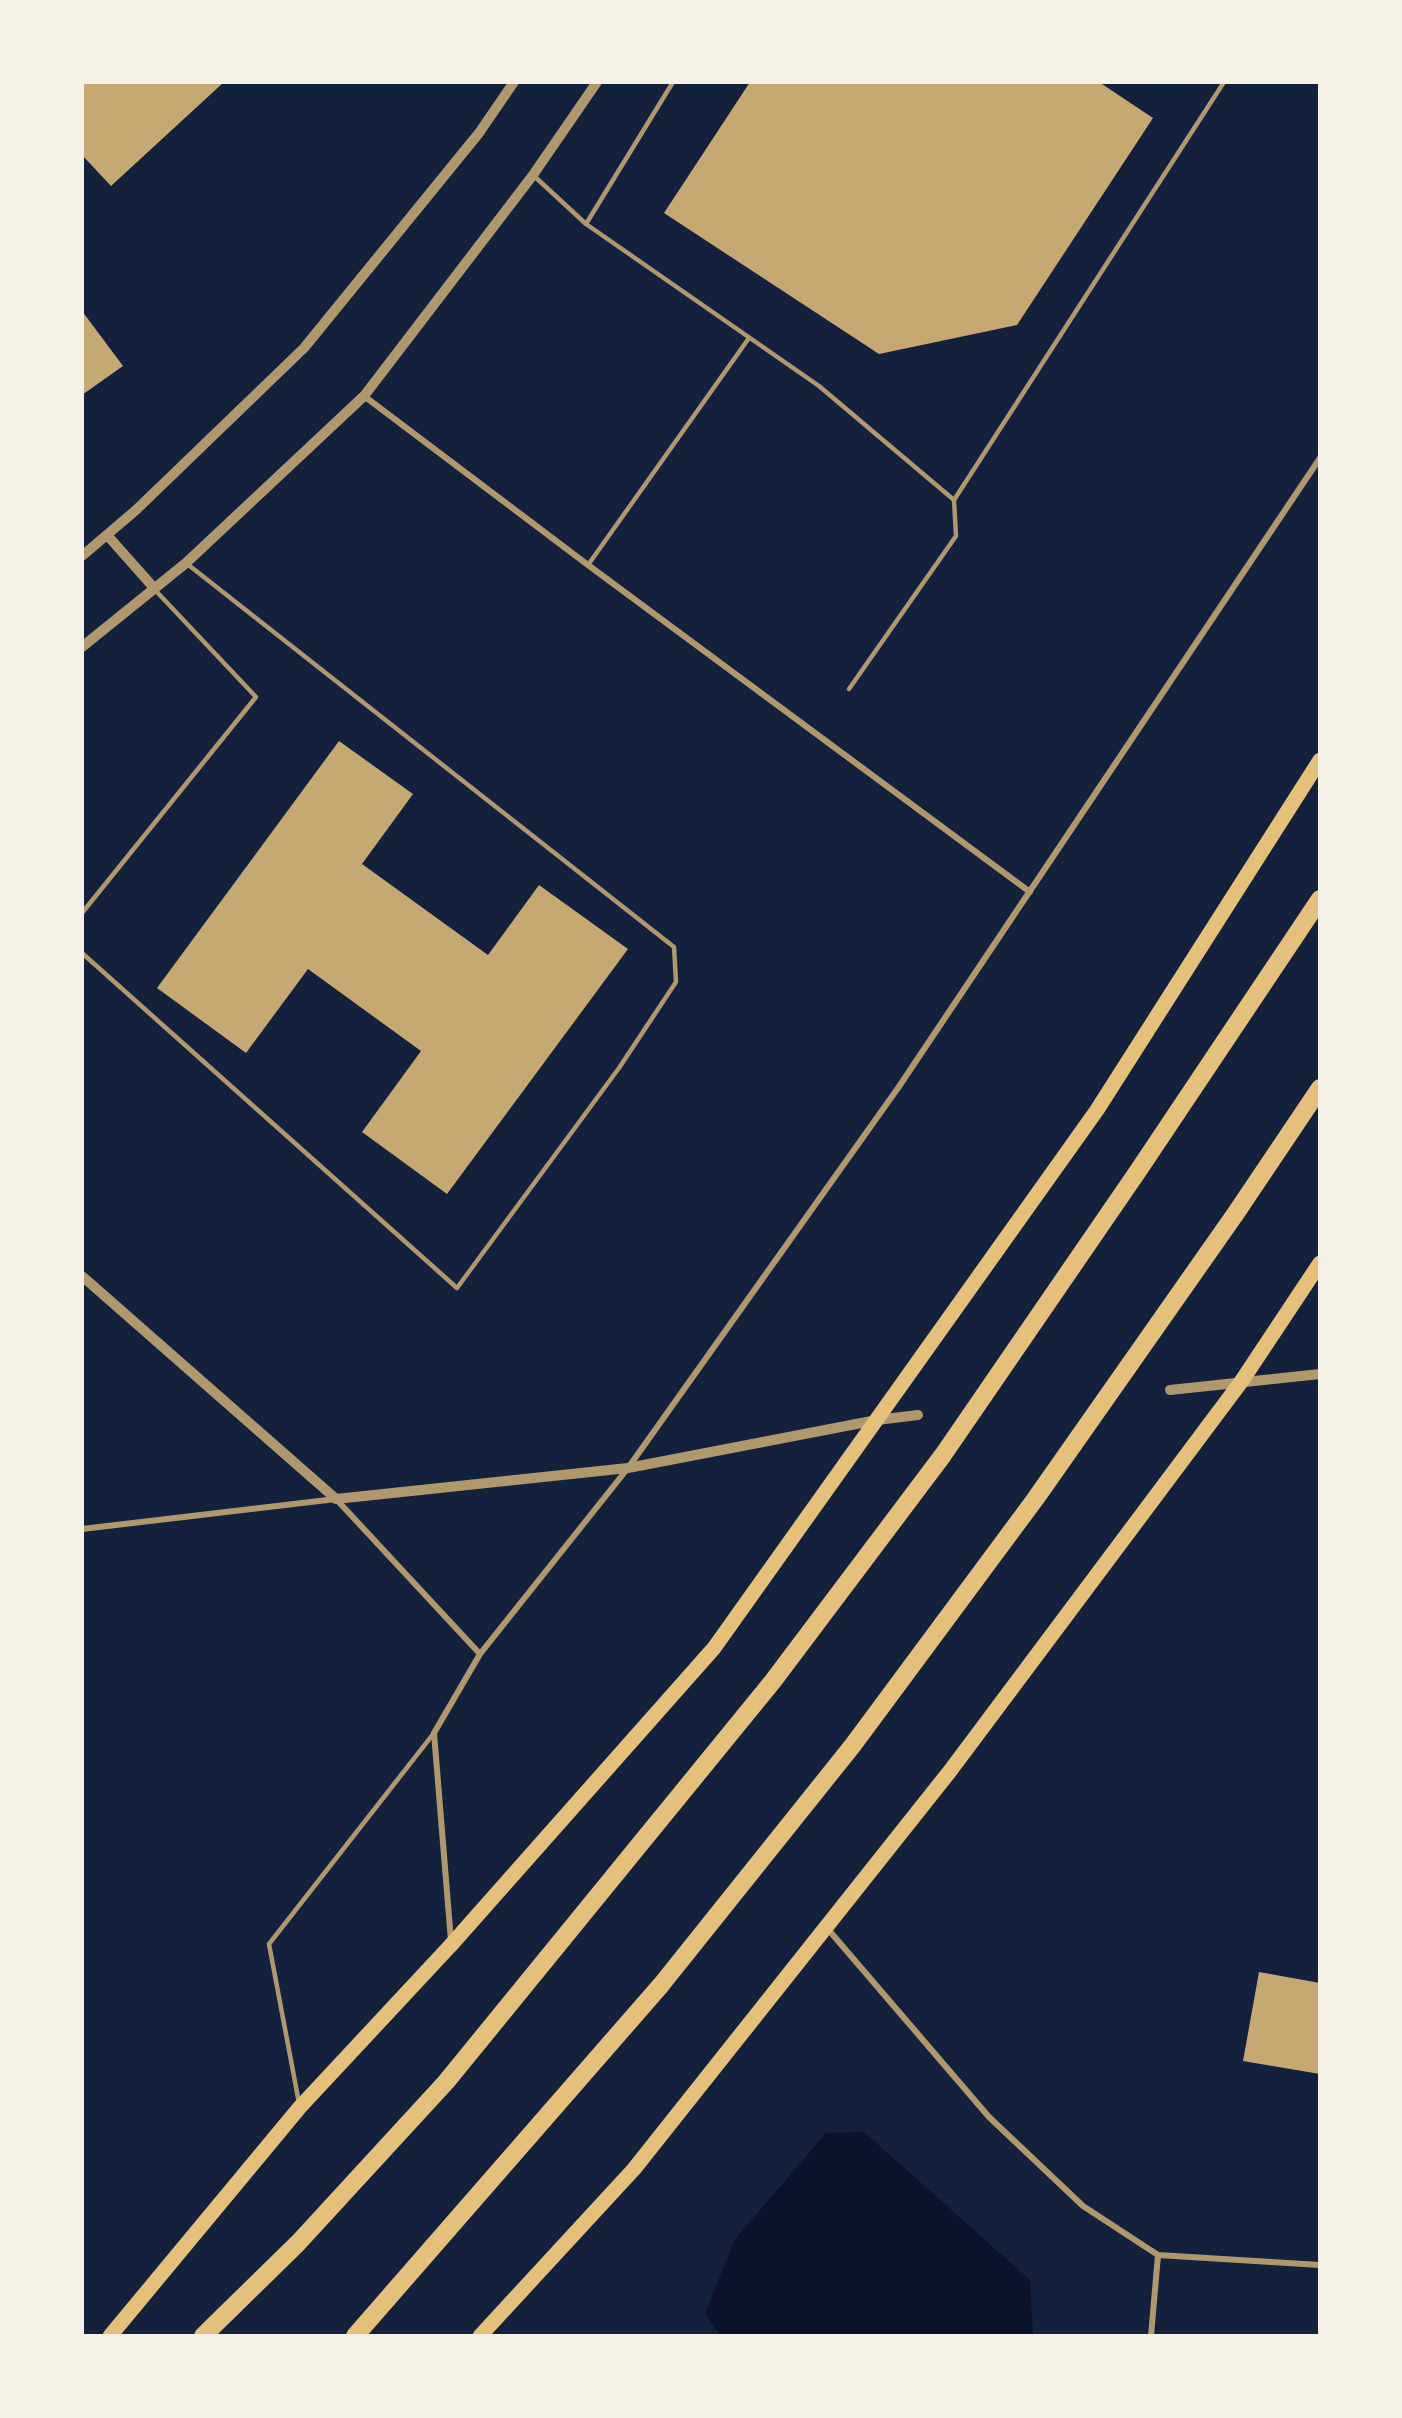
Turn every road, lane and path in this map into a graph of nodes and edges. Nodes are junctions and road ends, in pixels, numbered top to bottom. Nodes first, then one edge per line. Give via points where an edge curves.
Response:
1 (514, 82) edge
2 (597, 82) edge
3 (673, 82) edge
4 (1224, 82) edge
5 (533, 175) junction
6 (586, 224) junction
7 (749, 338) junction
8 (364, 396) junction
9 (1320, 458) edge
10 (954, 500) junction
11 (107, 535) junction
12 (82, 556) edge
13 (186, 563) junction
14 (588, 565) junction
15 (155, 589) junction
16 (82, 647) edge
17 (849, 689) dead end
18 (1320, 760) edge
19 (1030, 892) junction
20 (1320, 899) edge
21 (82, 913) edge
22 (82, 952) edge
23 (1320, 1088) edge
24 (1320, 1263) edge
25 (82, 1276) edge
26 (1320, 1374) edge
27 (1241, 1382) junction
28 (1170, 1390) dead end
29 (918, 1415) dead end
30 (877, 1420) junction
31 (627, 1468) junction
32 (336, 1499) junction
33 (82, 1529) edge
34 (480, 1654) junction
35 (434, 1733) junction
36 (826, 1928) junction
37 (451, 1944) junction
38 (300, 2108) junction
39 (1158, 2255) junction
40 (1320, 2265) edge
41 (111, 2336) edge
42 (203, 2336) edge
43 (355, 2336) edge
44 (480, 2336) edge
45 (1151, 2336) edge

1 - 11 street via 479,133 304,348
2 - 5 street
3 - 6 lane
4 - 10 lane
5 - 6 lane
5 - 8 street
6 - 7 lane
7 - 10 lane via 819,386
7 - 14 lane
8 - 13 street
8 - 14 street
9 - 19 street
10 - 17 lane via 956,536
11 - 12 street
11 - 15 street
13 - 15 street
13 - 22 lane via 674,947 676,982 619,1068 457,1288
14 - 19 street
15 - 16 street
15 - 21 lane via 256,697
18 - 30 main road via 1097,1110
19 - 31 street via 898,1088
20 - 42 highway via 943,1455 773,1680 446,2082 298,2243
23 - 43 highway via 1036,1498 853,1745 661,1985
24 - 27 main road
25 - 32 street
26 - 27 street
27 - 28 street
27 - 36 main road via 950,1772
29 - 30 street
30 - 31 street
30 - 37 main road via 714,1648
31 - 32 street
31 - 34 street
32 - 33 street
32 - 34 street
34 - 35 street
35 - 37 street
35 - 38 lane via 269,1944
36 - 39 street via 989,2117 1083,2206
36 - 44 main road via 634,2169
37 - 38 main road
38 - 41 main road
39 - 40 street
39 - 45 street

